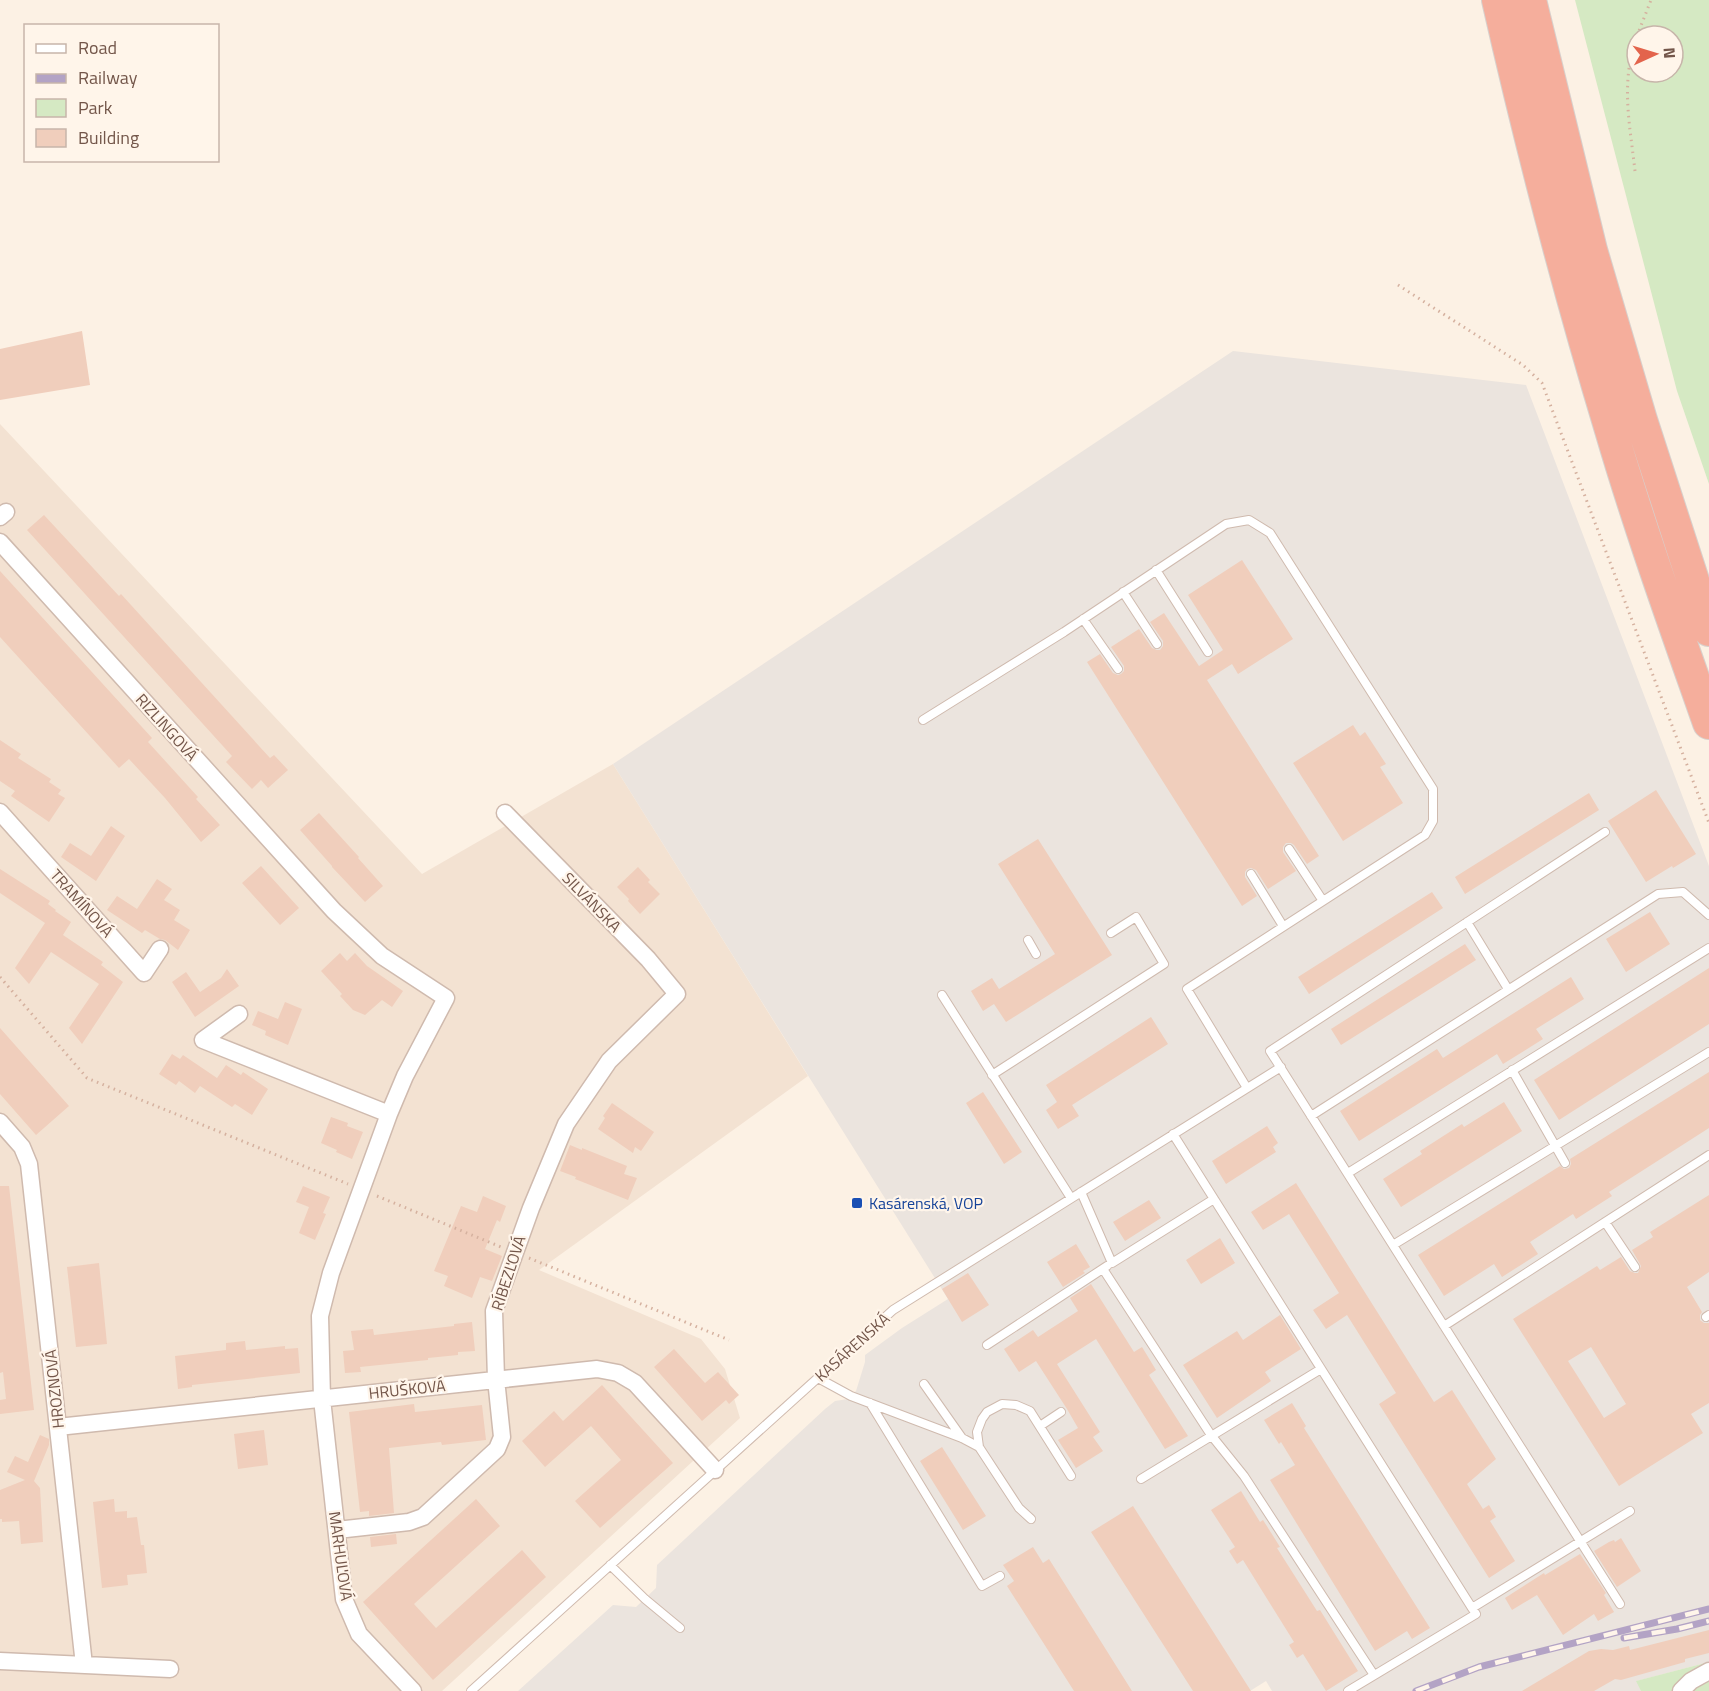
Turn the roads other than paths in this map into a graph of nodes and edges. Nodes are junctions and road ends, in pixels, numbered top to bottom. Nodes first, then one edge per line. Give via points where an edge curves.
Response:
1 (1498, 0) edge
2 (1536, 5) edge
3 (0, 542) edge
4 (1156, 570) junction
5 (1123, 592) junction
6 (1083, 619) junction
7 (1709, 630) edge
8 (1157, 644) dead end
9 (1208, 652) dead end
10 (1118, 669) dead end
11 (923, 720) dead end
12 (1709, 723) edge
13 (0, 812) edge
14 (505, 813) dead end
15 (1605, 831) dead end
16 (1289, 849) dead end
17 (1251, 874) dead end
18 (1323, 901) junction
19 (1709, 915) edge
20 (1467, 922) junction
21 (1283, 926) junction
22 (1111, 933) dead end
23 (1028, 940) dead end
24 (1709, 948) edge
25 (160, 949) dead end
26 (1036, 954) dead end
27 (1508, 989) junction
28 (677, 994) joint
29 (942, 995) dead end
30 (239, 1014) dead end
31 (1709, 1052) edge
32 (1281, 1067) junction
33 (1512, 1070) junction
34 (992, 1075) junction
35 (1247, 1088) junction
36 (388, 1114) junction
37 (1311, 1116) junction
38 (0, 1122) edge
39 (1173, 1134) junction
40 (1555, 1146) junction
41 (1709, 1155) edge
42 (1564, 1163) dead end
43 (1348, 1173) junction
44 (1081, 1192) junction
45 (1071, 1198) junction
46 (1214, 1199) junction
47 (1605, 1222) junction
48 (1393, 1245) junction
49 (1112, 1263) junction
50 (1635, 1267) dead end
51 (1103, 1269) junction
52 (1444, 1326) junction
53 (987, 1345) dead end
54 (1321, 1369) junction
55 (818, 1378) junction
56 (496, 1379) junction
57 (924, 1384) dead end
58 (322, 1399) junction
59 (870, 1403) junction
60 (1061, 1412) dead end
61 (1040, 1426) junction
62 (58, 1427) junction
63 (1211, 1435) junction
64 (962, 1438) junction
65 (979, 1447) junction
66 (715, 1470) junction
67 (1071, 1476) dead end
68 (1141, 1479) dead end
69 (1630, 1511) dead end
70 (1031, 1519) dead end
71 (337, 1530) junction
72 (1580, 1542) junction
73 (610, 1565) junction
74 (1000, 1576) dead end
75 (1620, 1604) dead end
76 (1472, 1608) junction
77 (680, 1628) dead end
78 (0, 1661) edge
79 (84, 1665) junction
80 (170, 1668) dead end
81 (1709, 1671) edge
82 (1374, 1675) junction
83 (413, 1691) edge
84 (471, 1691) edge
85 (1348, 1691) edge
86 (1681, 1691) edge

1 - 12 highway via 1562,259 1611,432
2 - 7 highway via 1539,42 1591,250
3 - 36 street, RIZLINGOVÁ via 334,911 382,956 446,998
4 - 5 lane
4 - 9 lane
4 - 18 lane via 1226,524 1248,520 1270,533 1432,789 1433,821 1425,835
5 - 6 lane
5 - 8 lane
6 - 10 lane
6 - 11 lane
13 - 25 street, TRAMÍNOVÁ via 144,974
14 - 28 street, SILVÁNSKA via 648,959
15 - 20 lane
16 - 18 lane
17 - 21 lane
18 - 21 lane
19 - 27 lane via 1683,892 1658,894
20 - 27 lane
20 - 32 lane via 1270,1051
21 - 35 lane via 1187,988
22 - 34 lane via 1136,917 1164,964
23 - 26 lane
24 - 33 lane
27 - 37 lane
28 - 56 street, RÍBEZĽOVÁ via 609,1061 566,1124 494,1311
29 - 34 lane
30 - 36 street via 203,1040
31 - 40 lane
32 - 35 lane, KASÁRENSKÁ
32 - 37 lane
33 - 40 lane
33 - 43 lane
34 - 45 lane
35 - 39 lane, KASÁRENSKÁ
36 - 58 street, MARHUĽOVÁ via 331,1273 320,1316
37 - 43 lane
38 - 62 street, HROZNOVÁ via 22,1147 29,1164
39 - 44 lane, KASÁRENSKÁ
39 - 46 lane
40 - 42 lane
40 - 48 lane
41 - 47 lane
43 - 48 lane
44 - 45 lane, KASÁRENSKÁ
44 - 49 lane
45 - 55 lane, KASÁRENSKÁ via 893,1310
46 - 49 lane
46 - 54 lane
47 - 50 lane
47 - 52 lane
48 - 52 lane
49 - 51 lane
51 - 53 lane
51 - 63 lane
52 - 72 lane
54 - 63 lane
54 - 76 lane
55 - 59 lane
55 - 66 lane, KASÁRENSKÁ
56 - 58 street, HRUŠKOVÁ
56 - 66 street, HRUŠKOVÁ via 597,1369 618,1373 636,1383
56 - 71 street, RÍBEZĽOVÁ via 502,1437 497,1449 423,1517
57 - 64 lane
58 - 62 street, HRUŠKOVÁ
58 - 71 street, MARHUĽOVÁ
59 - 64 lane
59 - 74 lane via 982,1586
60 - 61 lane
61 - 65 lane via 1030,1411 1002,1404 982,1419 977,1432
61 - 67 lane
62 - 79 street, HROZNOVÁ
63 - 68 lane
63 - 82 lane via 1244,1476
64 - 65 lane
65 - 70 lane via 1019,1508
66 - 73 lane, KASÁRENSKÁ
69 - 72 lane
71 - 83 street, MARHUĽOVÁ via 344,1599 359,1634
72 - 75 lane
72 - 76 lane
73 - 77 lane
73 - 84 lane, KASÁRENSKÁ
76 - 82 lane via 1476,1614
78 - 79 street
79 - 80 street
81 - 86 street
82 - 85 lane

